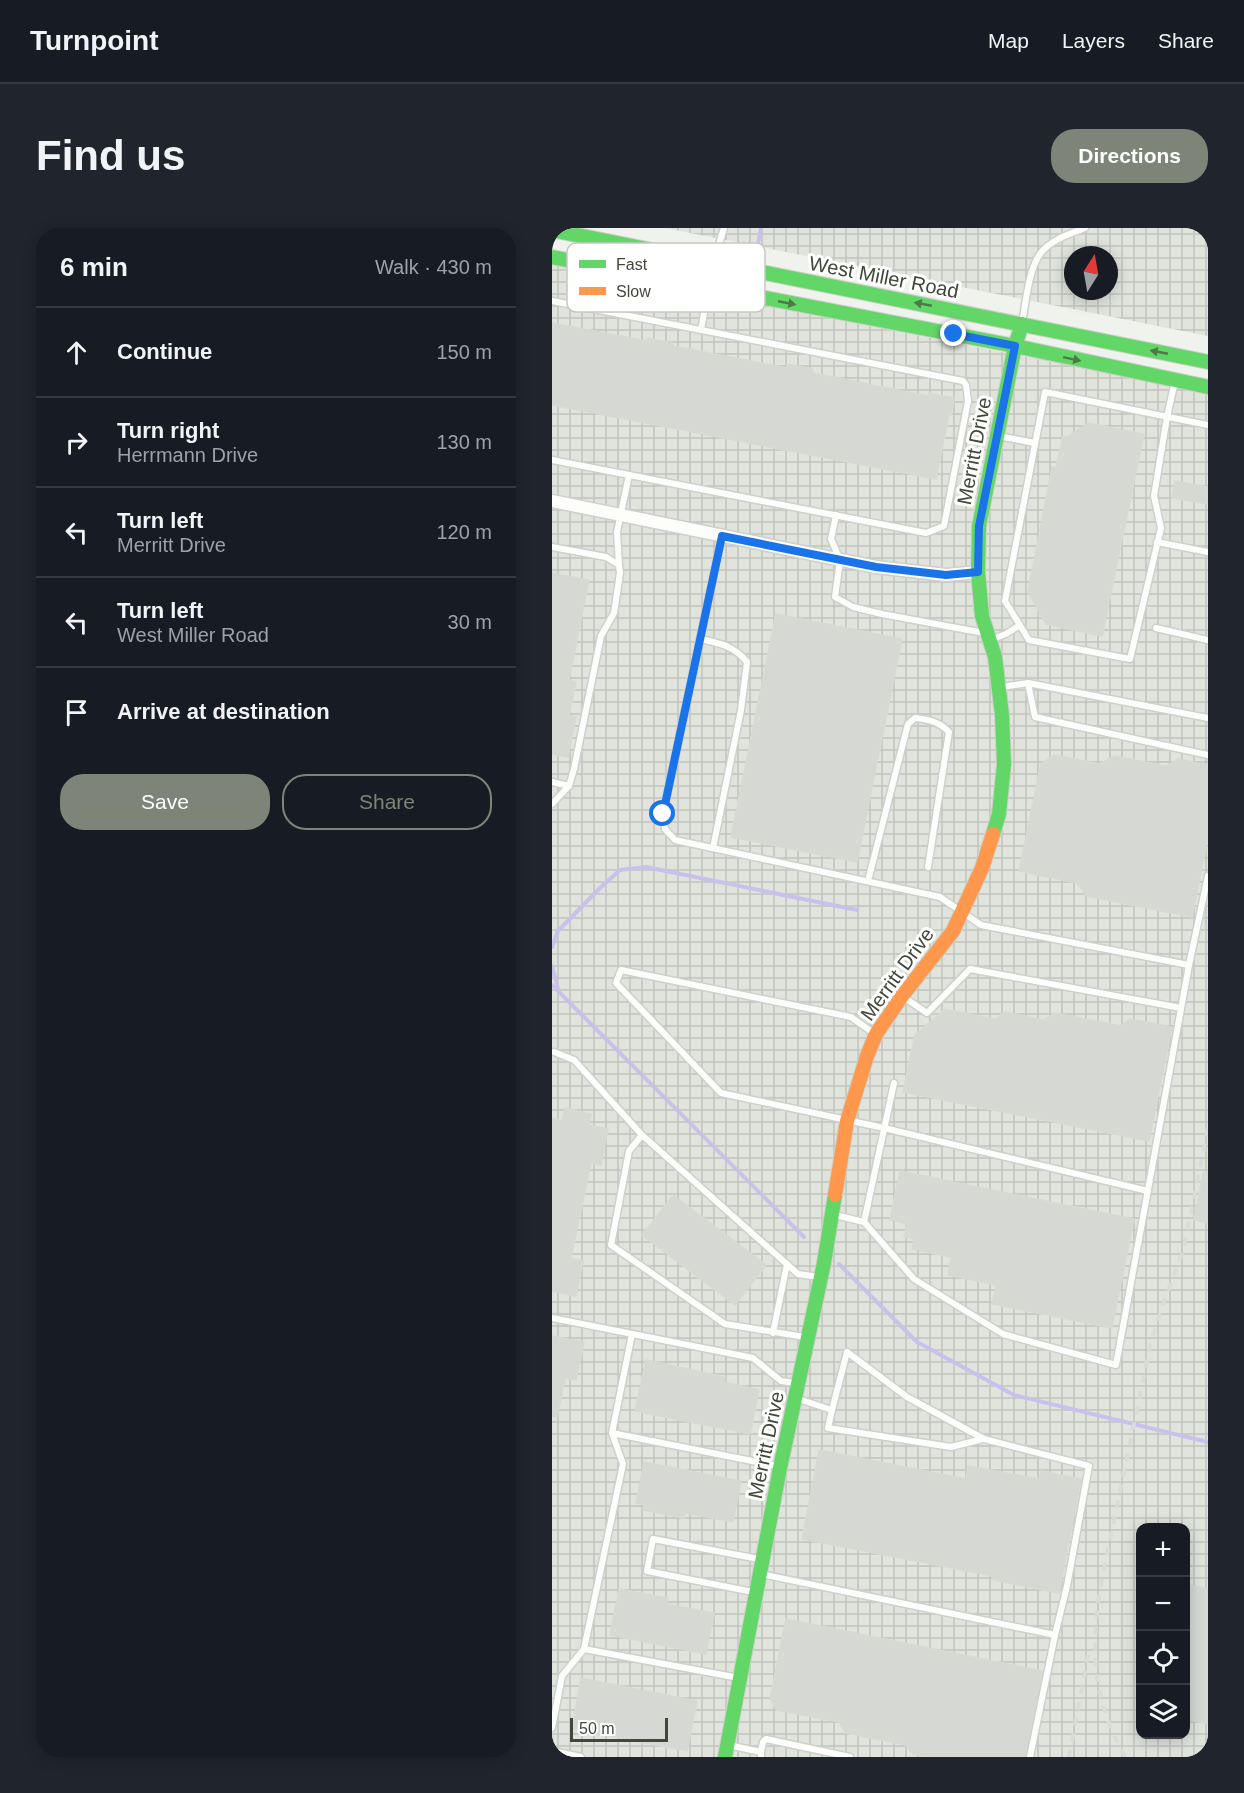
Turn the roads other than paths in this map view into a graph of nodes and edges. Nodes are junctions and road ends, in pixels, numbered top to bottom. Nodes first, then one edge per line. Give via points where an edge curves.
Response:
1 (723, 228) edge
2 (1085, 228) edge
3 (552, 230) edge
4 (615, 243) edge
5 (719, 243) edge
6 (552, 257) edge
7 (567, 260) edge
8 (765, 273) edge
9 (765, 299) edge
10 (552, 301) edge
11 (567, 304) edge
12 (609, 312) edge
13 (704, 312) edge
14 (1022, 324) junction
15 (701, 330) junction
16 (1015, 346) junction
17 (1208, 362) edge
18 (1175, 381) junction
19 (1208, 387) edge
20 (1167, 417) junction
21 (1208, 424) edge
22 (997, 436) junction
23 (1035, 443) junction
24 (552, 460) edge
25 (629, 475) junction
26 (552, 501) edge
27 (620, 514) junction
28 (836, 515) junction
29 (722, 536) junction
30 (1157, 542) junction
31 (552, 547) edge
32 (1208, 552) edge
33 (840, 560) junction
34 (619, 566) junction
35 (978, 572) junction
36 (1020, 625) junction
37 (1156, 628) dead end
38 (989, 637) junction
39 (700, 639) junction
40 (1208, 640) edge
41 (1028, 683) junction
42 (998, 687) junction
43 (1208, 718) edge
44 (1208, 755) edge
45 (552, 782) edge
46 (569, 786) junction
47 (552, 804) edge
48 (713, 848) junction
49 (928, 867) dead end
50 (1208, 876) edge
51 (868, 881) junction
52 (962, 912) junction
53 (1189, 965) junction
54 (902, 996) junction
55 (1181, 1008) junction
56 (876, 1034) junction
57 (554, 1052) dead end
58 (894, 1083) dead end
59 (847, 1121) junction
60 (884, 1128) junction
61 (642, 1135) junction
62 (1148, 1191) junction
63 (831, 1214) junction
64 (864, 1222) junction
65 (787, 1264) junction
66 (821, 1278) junction
67 (552, 1318) edge
68 (773, 1333) junction
69 (632, 1334) junction
70 (808, 1338) junction
71 (798, 1384) junction
72 (795, 1398) junction
73 (832, 1410) junction
74 (612, 1433) junction
75 (984, 1439) junction
76 (781, 1467) junction
77 (762, 1559) junction
78 (759, 1574) junction
79 (756, 1592) junction
80 (1055, 1635) junction
81 (584, 1649) junction
82 (739, 1678) junction
83 (552, 1728) edge
84 (552, 1750) edge
85 (726, 1751) edge
86 (761, 1754) edge
87 (581, 1757) edge
88 (850, 1757) edge
89 (1030, 1757) edge

1 - 5 lane
2 - 14 lane via 1048,245 1040,254 1033,268
3 - 4 street, West Miller Road
6 - 7 street
14 -> 8 street, West Miller Road
9 -> 16 street
10 - 11 lane
12 - 15 lane
13 - 15 lane
14 - 16 street, Merritt Drive
17 -> 14 street, West Miller Road
15 - 28 lane via 963,381 966,385 968,401 944,526 926,532
16 -> 18 street
16 - 22 street, Merritt Drive
18 - 19 street
18 - 20 lane
20 - 21 lane
20 - 23 lane via 1045,392
20 - 30 lane via 1154,496 1161,528
22 - 23 lane
22 - 35 street, Merritt Drive via 979,526
23 - 36 lane via 1005,601
24 - 25 lane
25 - 27 lane
25 - 28 lane
26 - 27 street
27 - 29 street
27 - 34 lane
28 - 33 lane via 831,539
29 - 33 street
29 - 39 lane
30 - 32 lane
30 - 36 lane via 1130,659 1029,640
31 - 34 lane via 606,557
33 - 35 street via 946,575
33 - 38 lane via 836,597 853,607
34 - 46 lane via 614,613 601,636
35 - 38 street, Merritt Drive via 982,616
36 - 38 lane via 1006,634
37 - 40 lane
38 - 42 street, Merritt Drive
39 - 48 lane via 738,651 747,662
39 - 48 lane via 663,814 665,829 675,840
41 - 42 lane
41 - 43 lane
41 - 44 lane via 1035,717
42 - 52 street, Merritt Drive via 1004,764 999,814 982,868
45 - 46 lane
46 - 47 lane
48 - 51 lane
49 - 51 lane via 949,732 942,725 915,718 908,724
50 - 53 lane
51 - 52 lane via 940,897
52 - 53 lane via 981,925
52 - 54 street, Merritt Drive via 953,930
53 - 55 lane
54 - 55 lane via 927,1013 970,969
54 - 56 street, Merritt Drive
55 - 62 lane
56 - 59 street, Merritt Drive
56 - 59 lane via 851,1017 621,970 616,983 721,1093
57 - 61 lane via 574,1060
58 - 60 lane
59 - 60 lane
59 - 63 street, Merritt Drive
60 - 62 lane
60 - 64 lane
61 - 65 lane
61 - 68 lane via 629,1151 611,1245 725,1324
62 - 64 lane via 1116,1365 1003,1334 914,1279
63 - 64 lane
63 - 66 street, Merritt Drive
65 - 66 lane via 798,1274
65 - 68 lane
66 - 70 street, Merritt Drive
67 - 69 lane
68 - 70 lane
69 - 71 lane via 753,1358 781,1381
69 - 74 lane
70 - 71 street, Merritt Drive
71 - 72 street, Merritt Drive
72 - 73 lane
72 - 76 street, Merritt Drive
73 - 75 lane via 828,1428 951,1447
73 - 75 lane via 847,1352 907,1397
74 - 76 lane
74 - 81 lane via 623,1464
75 - 80 lane via 1089,1466
76 - 77 street, Merritt Drive
77 - 78 street, Merritt Drive
77 - 79 lane via 653,1539 649,1560 647,1571
78 - 79 street, Merritt Drive
78 - 80 lane
79 - 82 street, Merritt Drive
80 - 89 lane
81 - 82 lane
81 - 83 lane via 562,1676
82 - 85 street, Merritt Drive
84 - 87 lane
85 - 86 lane
86 - 88 lane via 766,1739

